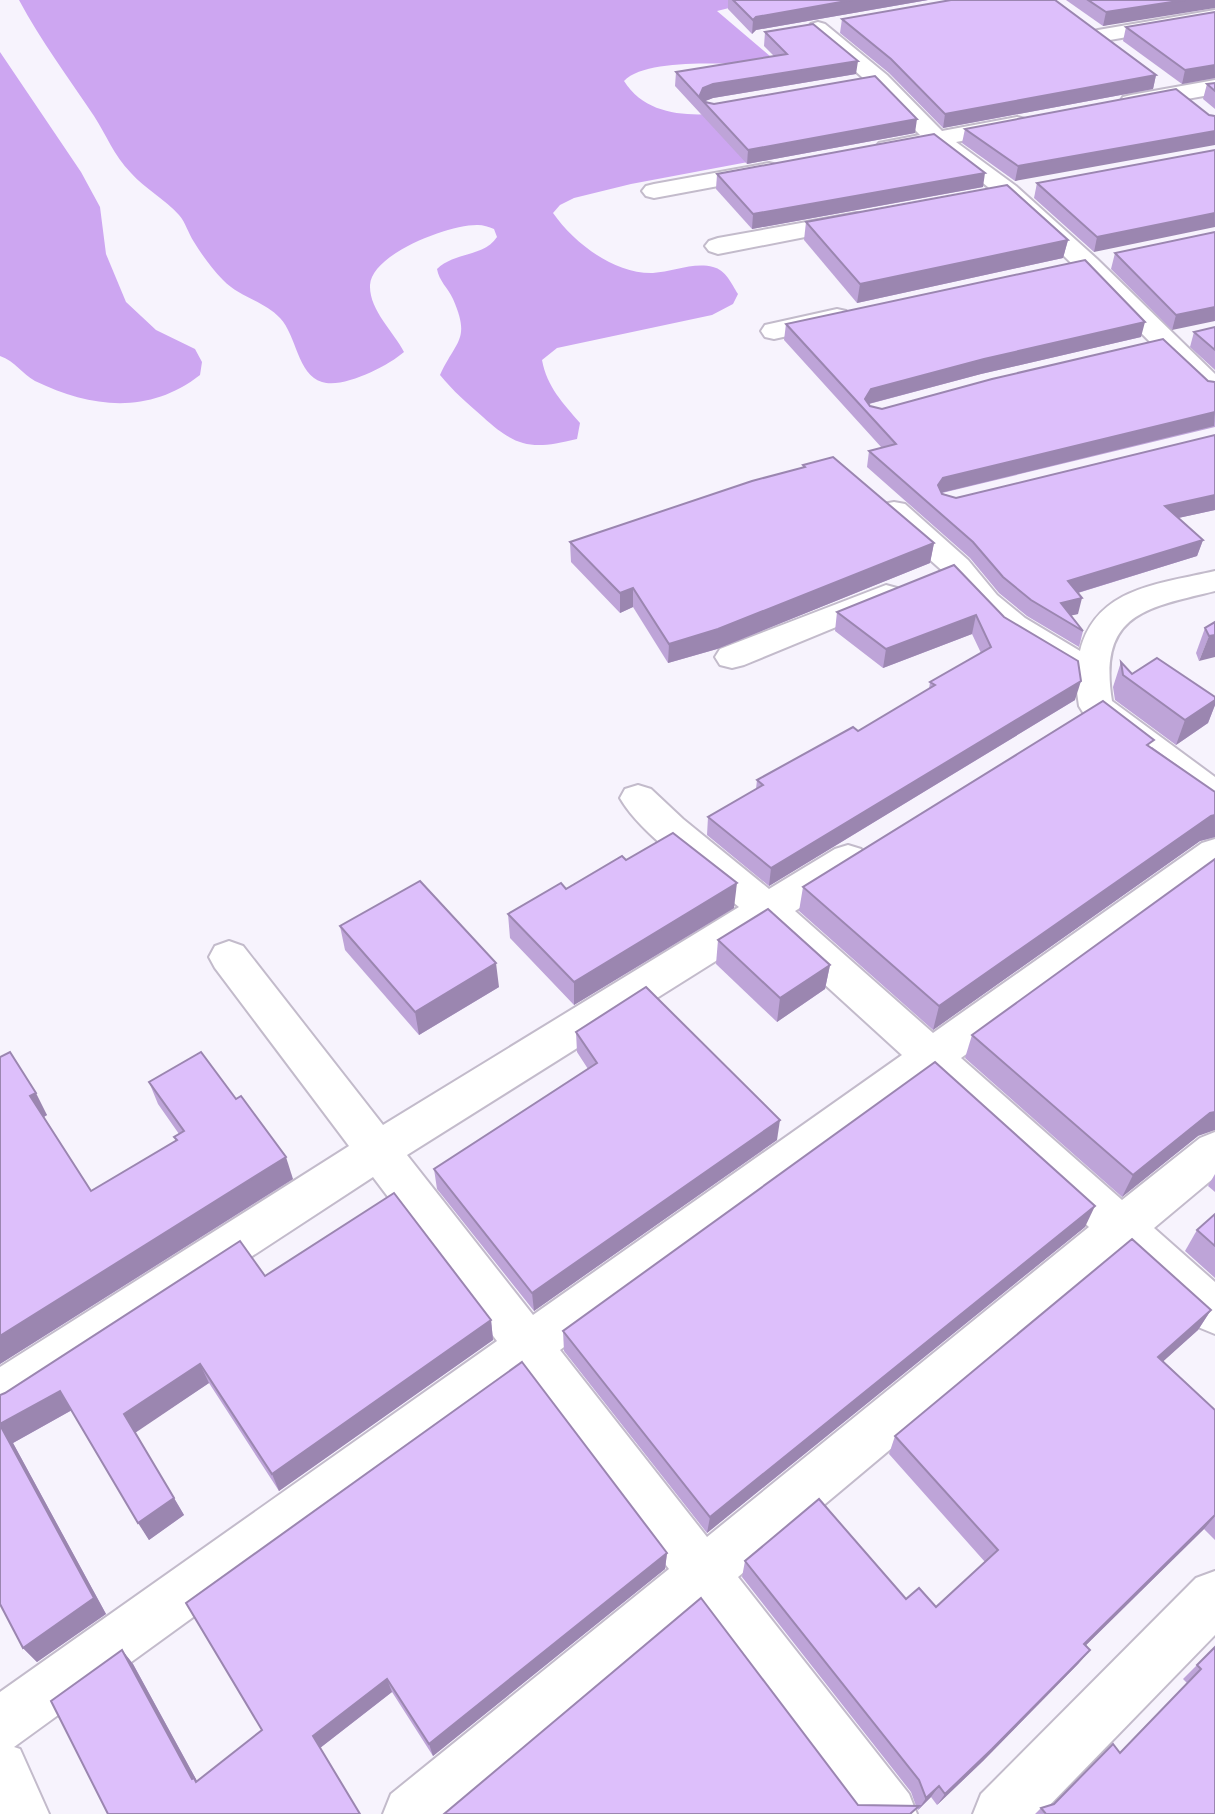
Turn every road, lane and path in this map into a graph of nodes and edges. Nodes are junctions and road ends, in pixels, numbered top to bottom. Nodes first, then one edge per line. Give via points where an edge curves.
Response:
1 (1215, 16) edge
2 (1078, 21) edge
3 (845, 23) edge
4 (1098, 36) junction
5 (1120, 52) edge
6 (1154, 77) edge
7 (879, 80) junction
8 (853, 84) edge
9 (1215, 87) edge
10 (1176, 94) junction
11 (1110, 106) edge
12 (1196, 108) edge
13 (1044, 119) edge
14 (937, 139) junction
15 (870, 152) edge
16 (789, 166) edge
17 (1033, 187) dead end
18 (654, 191) dead end
19 (1007, 191) junction
20 (981, 196) edge
21 (876, 216) edge
22 (718, 246) dead end
23 (1101, 261) junction
24 (1061, 270) edge
25 (856, 313) edge
26 (774, 331) dead end
27 (1215, 389) edge
28 (874, 493) edge
29 (936, 575) junction
30 (1215, 581) edge
31 (732, 657) dead end
32 (1094, 690) junction
33 (1061, 728) edge
34 (1215, 796) edge
35 (638, 798) dead end
36 (885, 836) edge
37 (1215, 853) edge
38 (768, 909) junction
39 (229, 957) dead end
40 (932, 1056) junction
41 (377, 1151) junction
42 (1215, 1151) edge
43 (1121, 1228) junction
44 (1215, 1311) edge
45 (527, 1345) junction
46 (0, 1394) edge
47 (702, 1572) junction
48 (1215, 1597) edge
49 (0, 1725) edge
50 (0, 1769) edge
51 (21, 1814) edge
52 (411, 1814) edge
53 (889, 1814) edge
54 (1001, 1814) edge

1 - 4 street
2 - 4 street
3 - 7 street via 811,29
4 - 5 street
6 - 10 street
7 - 8 street
7 - 14 street
9 - 10 street
10 - 11 street
10 - 12 street
13 - 14 street
14 - 15 street
14 - 19 street
16 - 18 street
17 - 19 street
19 - 20 street
19 - 23 street
21 - 22 street
23 - 24 street
23 - 27 street via 1164,343
25 - 26 street
28 - 29 street
29 - 31 street
29 - 32 street via 986,602
30 - 32 street via 1147,597 1118,613 1101,632
32 - 33 street
32 - 34 street
35 - 38 street
36 - 38 street
37 - 40 street
38 - 40 street
38 - 41 street
39 - 41 street
40 - 43 street
40 - 45 street
41 - 45 street
41 - 46 street
42 - 43 street
43 - 44 street
43 - 47 street
45 - 47 street
45 - 49 street
47 - 52 street
47 - 53 street
48 - 54 street
50 - 51 street

